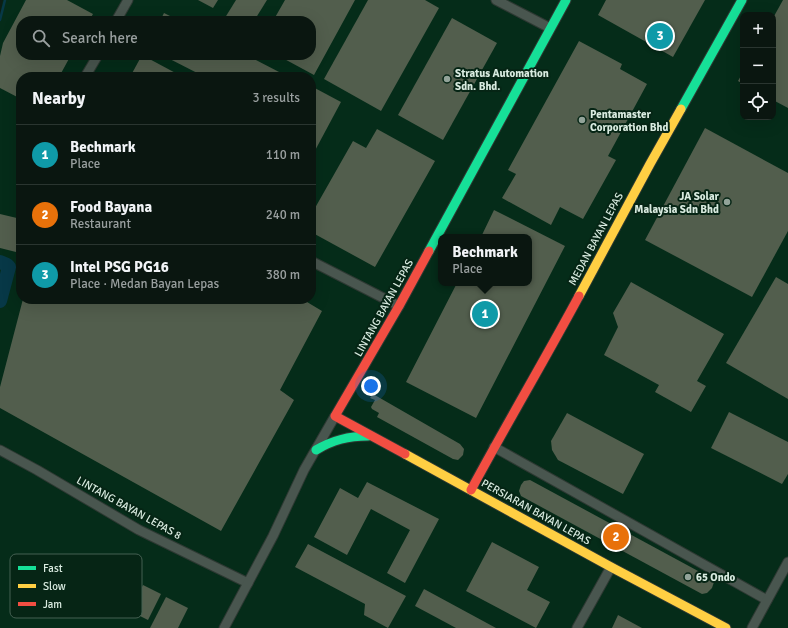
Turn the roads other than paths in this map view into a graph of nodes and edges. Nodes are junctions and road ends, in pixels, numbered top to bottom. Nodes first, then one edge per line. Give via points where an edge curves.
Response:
1 (128, 0) edge
2 (496, 0) edge
3 (566, 0) edge
4 (742, 0) edge
5 (119, 16) edge
6 (550, 28) junction
7 (95, 60) edge
8 (88, 72) edge
9 (439, 234) edge
10 (438, 236) edge
11 (316, 264) edge
12 (399, 306) junction
13 (335, 416) junction
14 (370, 436) junction
15 (494, 447) junction
16 (0, 450) edge
17 (316, 450) junction
18 (472, 490) junction
19 (788, 562) edge
20 (611, 567) junction
21 (248, 583) junction
22 (767, 600) junction
23 (224, 628) edge
24 (577, 628) edge
25 (726, 628) edge
26 (752, 628) edge

1 - 5 street
2 - 6 street
3 - 6 street, LINTANG BAYAN LEPAS
4 - 15 street, MEDAN BAYAN LEPAS
6 - 9 street, LINTANG BAYAN LEPAS
7 - 8 street
10 - 12 street, LINTANG BAYAN LEPAS
11 - 12 street
12 - 13 street, LINTANG BAYAN LEPAS
13 - 14 street, PERSIARAN BAYAN LEPAS
13 - 17 street, LINTANG BAYAN LEPAS
14 - 17 street via 341,437
14 - 18 street, PERSIARAN BAYAN LEPAS
15 - 18 street, MEDAN BAYAN LEPAS
15 - 22 street
16 - 21 street, LINTANG BAYAN LEPAS 8 via 138,530
17 - 21 street, LINTANG BAYAN LEPAS
18 - 20 street, PERSIARAN BAYAN LEPAS
19 - 22 street
20 - 24 street
20 - 25 street, PERSIARAN BAYAN LEPAS
21 - 23 street, LINTANG BAYAN LEPAS
22 - 26 street

